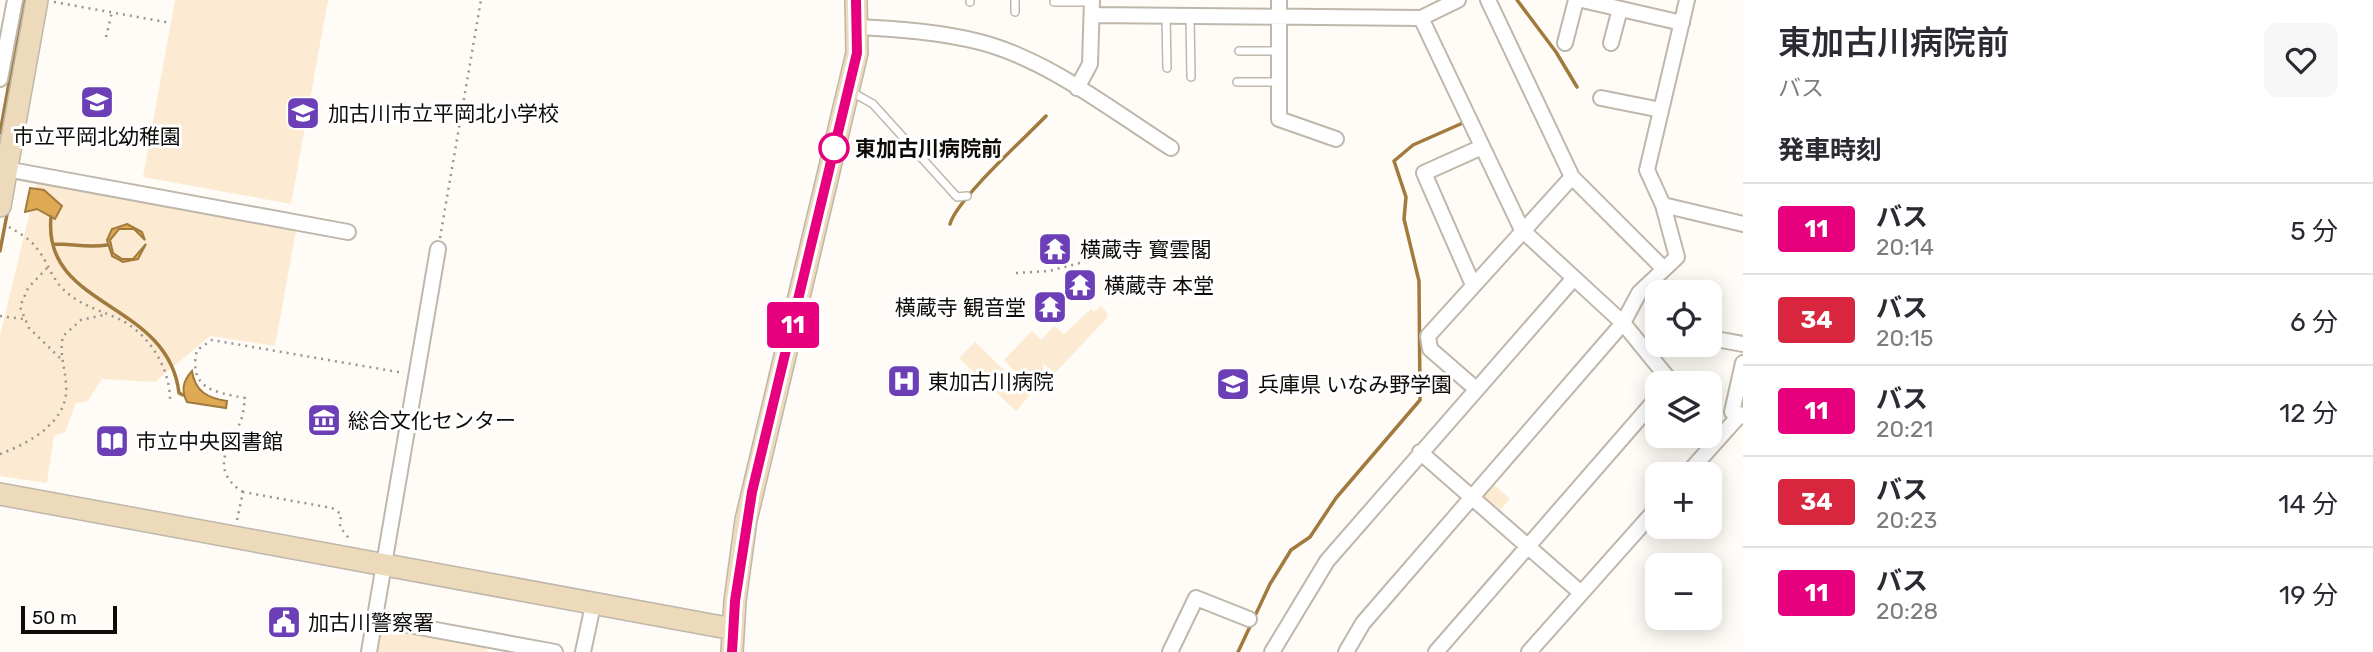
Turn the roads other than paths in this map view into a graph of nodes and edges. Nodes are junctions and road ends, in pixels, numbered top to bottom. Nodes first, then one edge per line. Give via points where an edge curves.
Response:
1 (15, 0) edge
2 (856, 0) edge
3 (1015, 0) edge
4 (1185, 0) edge
5 (1279, 0) edge
6 (1458, 0) edge
7 (1488, 0) edge
8 (1576, 0) edge
9 (1582, 0) edge
10 (1687, 0) edge
11 (44, 1) edge
12 (1054, 2) dead end
13 (1092, 6) edge
14 (1620, 9) junction
15 (1015, 12) dead end
16 (1166, 16) junction
17 (6, 17) edge
18 (1188, 17) junction
19 (1280, 18) junction
20 (1421, 18) junction
21 (1682, 23) junction
22 (858, 27) junction
23 (1565, 43) dead end
24 (1612, 43) dead end
25 (3, 49) edge
26 (1239, 51) dead end
27 (1279, 51) junction
28 (1167, 68) dead end
29 (1191, 78) dead end
30 (0, 79) edge
31 (1237, 82) dead end
32 (1279, 82) junction
33 (1077, 88) junction
34 (848, 90) junction
35 (1601, 98) dead end
36 (1661, 110) junction
37 (1336, 139) dead end
38 (1482, 147) junction
39 (1171, 148) dead end
40 (4, 169) edge
41 (1572, 177) junction
42 (967, 196) dead end
43 (1663, 205) junction
44 (0, 206) edge
45 (1743, 224) edge
46 (1522, 230) junction
47 (348, 232) dead end
48 (438, 249) road end
49 (1664, 269) junction
50 (1574, 278) junction
51 (1473, 285) junction
52 (1623, 324) junction
53 (1722, 340) edge
54 (1743, 344) edge
55 (1743, 363) edge
56 (1661, 371) edge
57 (1476, 389) junction
58 (1645, 412) edge
59 (1743, 415) edge
60 (1722, 428) edge
61 (1420, 452) junction
62 (0, 494) edge
63 (1472, 497) junction
64 (1645, 521) edge
65 (1527, 545) junction
66 (385, 567) junction
67 (1581, 593) junction
68 (593, 605) junction
69 (376, 619) junction
70 (1249, 619) dead end
71 (733, 629) junction
72 (496, 647) edge
73 (369, 652) edge
74 (555, 652) edge
75 (583, 652) edge
76 (732, 652) edge
77 (1170, 652) edge
78 (1272, 652) edge
79 (1346, 652) edge
80 (1436, 652) edge
81 (1529, 652) edge

1 - 17 street
2 - 22 street
3 - 15 lane
4 - 18 street
5 - 19 street
6 - 20 street
7 - 41 street
8 - 23 street
9 - 14 street
10 - 21 street
11 - 40 street
12 - 13 lane
13 - 16 street
13 - 33 street via 1090,64
14 - 21 street
14 - 24 street
16 - 18 street
16 - 28 lane
17 - 25 street
18 - 19 street
18 - 29 lane
19 - 20 street
19 - 27 street
20 - 38 street
21 - 36 street
22 - 33 street via 934,32 982,43 1031,61
22 - 34 street
25 - 30 street
26 - 27 lane
27 - 32 street
31 - 32 lane
32 - 37 street via 1279,119
33 - 39 street
34 - 42 lane via 873,104 957,197
34 - 71 street via 752,492
35 - 36 street
36 - 43 street via 1647,170
38 - 46 street
38 - 51 street via 1424,173
40 - 44 street
40 - 47 street
41 - 46 street
41 - 49 street
43 - 45 street
43 - 49 street via 1677,257
46 - 50 street
46 - 51 street
48 - 66 street
49 - 52 street via 1639,293
50 - 52 street
50 - 57 street
51 - 57 street via 1428,336 1430,349
52 - 56 street
52 - 63 street
53 - 54 street
55 - 59 street via 1732,412
57 - 61 street
58 - 65 street
59 - 60 street
61 - 63 street
61 - 78 street via 1327,561
62 - 66 street
63 - 65 street
63 - 79 street via 1363,623
64 - 67 street
65 - 67 street
65 - 80 street
66 - 68 street
66 - 69 street
67 - 81 street
68 - 71 street
68 - 75 street
69 - 72 street
69 - 73 street
70 - 77 street via 1196,598
71 - 76 street
72 - 74 street

